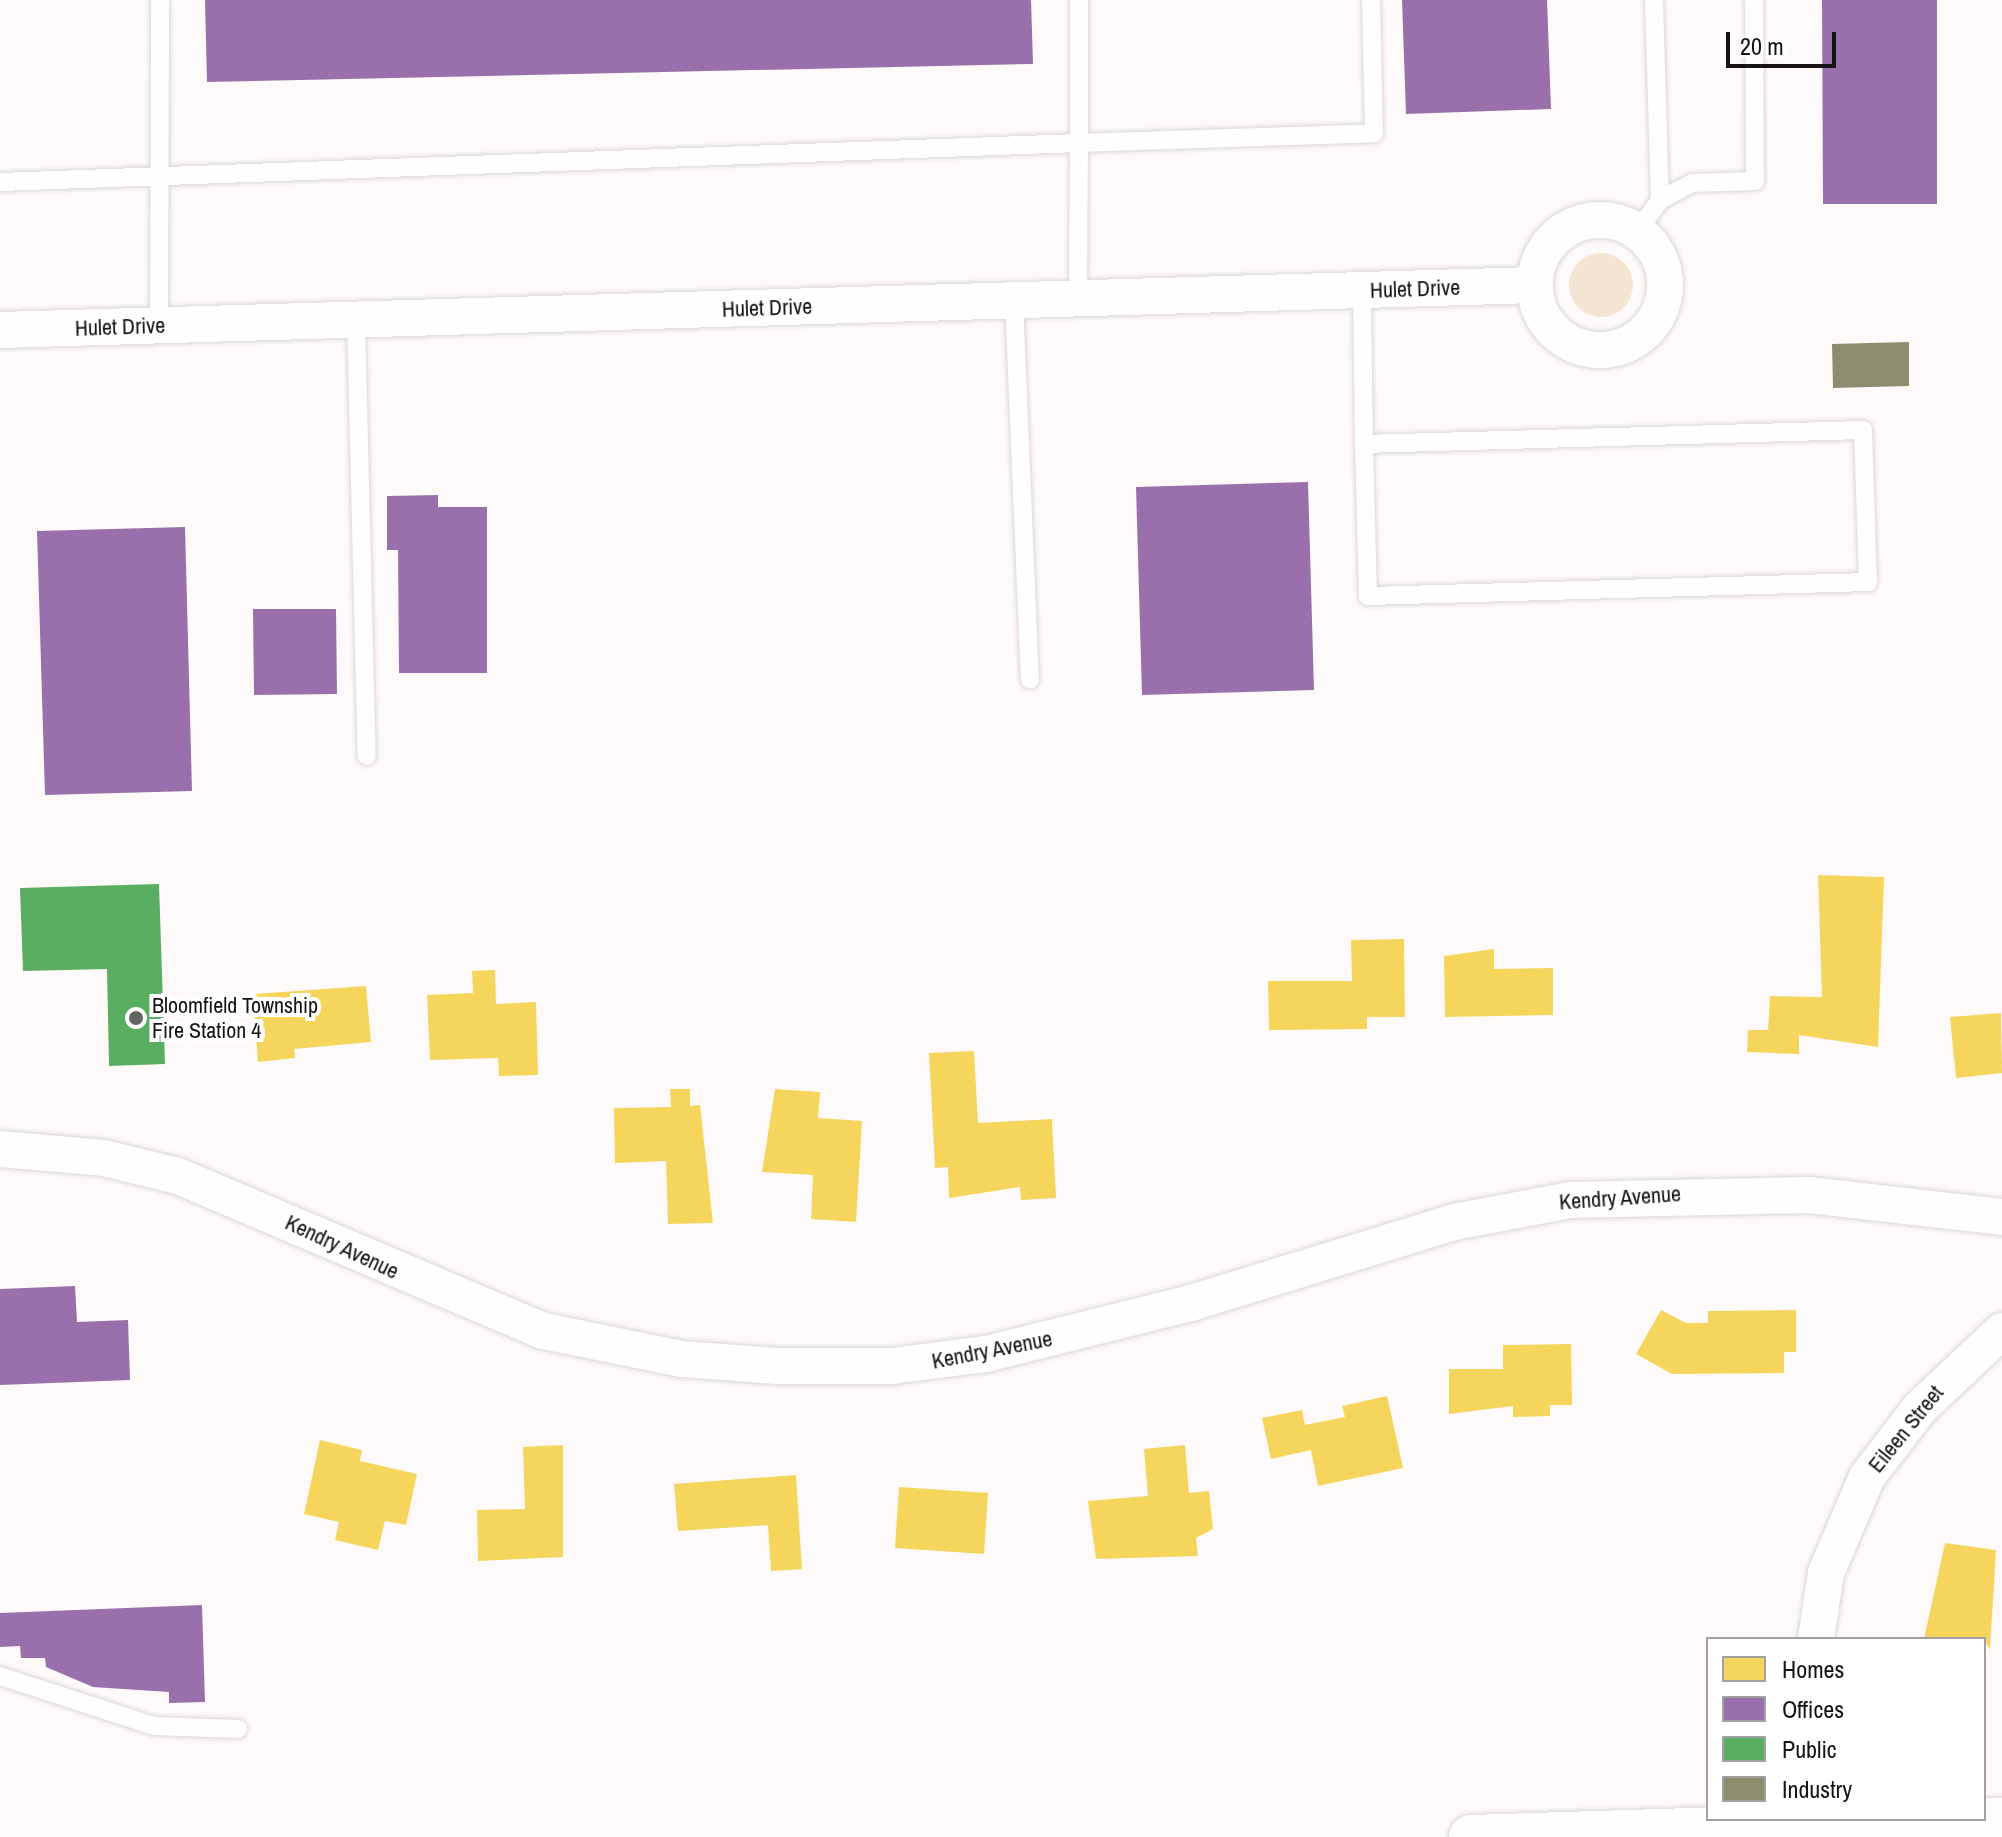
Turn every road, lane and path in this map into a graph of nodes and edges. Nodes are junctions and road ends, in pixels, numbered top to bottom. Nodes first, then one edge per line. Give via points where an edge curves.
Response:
1 (160, 0) edge
2 (1079, 0) edge
3 (1371, 0) edge
4 (1654, 0) edge
5 (1754, 0) edge
6 (1079, 143) junction
7 (160, 176) junction
8 (0, 182) edge
9 (1660, 200) junction
10 (1637, 231) junction
11 (1535, 285) junction
12 (1362, 291) junction
13 (1078, 299) junction
14 (1014, 301) junction
15 (356, 320) junction
16 (159, 325) junction
17 (0, 330) edge
18 (1364, 444) junction
19 (1030, 680) dead end
20 (367, 756) dead end
21 (0, 1149) edge
22 (2002, 1217) edge
23 (2002, 1331) edge
24 (1816, 1637) edge
25 (0, 1676) edge
26 (238, 1729) dead end
27 (1979, 1821) edge
28 (1816, 1828) edge
29 (1471, 1837) edge

1 - 7 lane
2 - 6 lane
3 - 6 lane via 1374,133
4 - 9 lane
5 - 9 lane via 1755,181 1692,183
6 - 7 lane
6 - 13 lane
7 - 8 lane
7 - 16 lane
9 - 10 lane
10 - 11 street via 1608,220 1563,232 1542,255
10 - 11 street via 1658,254 1666,285 1650,328 1624,346 1593,350 1564,339 1543,316
11 - 12 street, Hulet Drive
12 - 13 street, Hulet Drive
12 - 18 lane
13 - 14 street, Hulet Drive
14 - 15 street, Hulet Drive
14 - 19 lane
15 - 16 street, Hulet Drive
15 - 20 lane
16 - 17 street, Hulet Drive
18 - 18 lane via 1368,596 1868,582 1863,430
21 - 22 street, Kendry Avenue via 104,1158 178,1176 544,1331 682,1359 777,1366 892,1366 986,1354 1191,1303 1454,1222 1570,1200 1785,1194
23 - 24 street, Eileen Street via 1931,1397 1867,1477 1830,1561
25 - 26 lane via 154,1726
27 - 28 highway
28 - 29 highway

